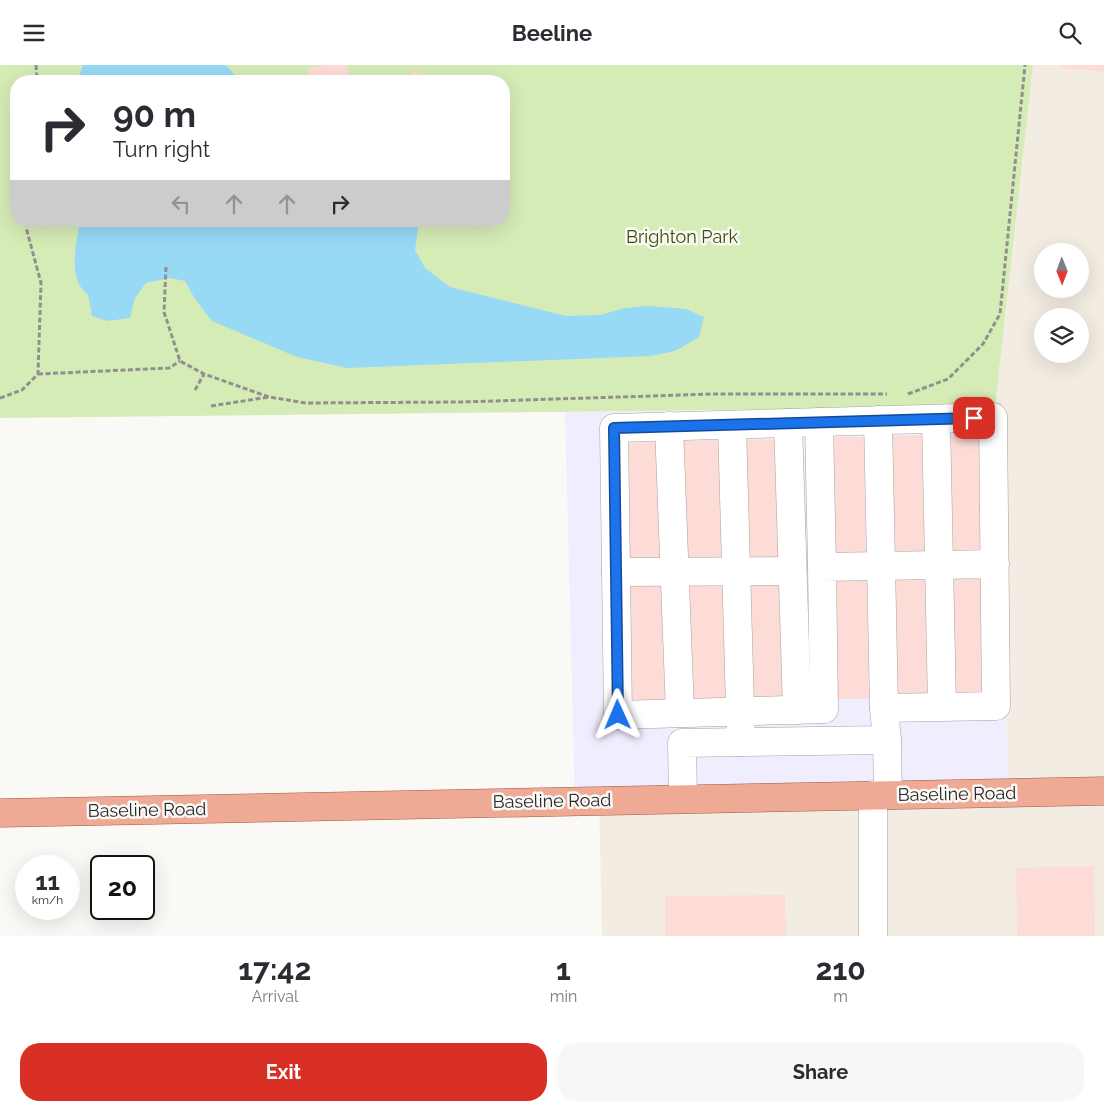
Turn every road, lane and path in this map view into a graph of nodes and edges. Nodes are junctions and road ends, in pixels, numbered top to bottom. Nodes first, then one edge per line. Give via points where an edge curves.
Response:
1 (1025, 65) edge
2 (27, 227) edge
3 (166, 267) dead end
4 (180, 361) junction
5 (38, 374) junction
6 (204, 374) junction
7 (194, 390) dead end
8 (890, 394) dead end
9 (900, 394) dead end
10 (269, 397) junction
11 (0, 398) edge
12 (210, 406) dead end
13 (936, 419) junction
14 (878, 420) junction
15 (818, 422) junction
16 (788, 423) junction
17 (732, 425) junction
18 (670, 426) junction
19 (995, 564) junction
20 (939, 565) junction
21 (880, 566) junction
22 (822, 567) junction
23 (735, 571) junction
24 (792, 571) junction
25 (616, 572) junction
26 (675, 572) junction
27 (942, 706) junction
28 (884, 708) junction
29 (796, 710) junction
30 (739, 711) junction
31 (680, 713) junction
32 (887, 740) junction
33 (741, 742) junction
34 (1104, 791) edge
35 (881, 795) junction
36 (683, 799) junction
37 (0, 813) edge
38 (872, 936) edge

1 - 9 path via 1000,314 983,344 948,379 910,394
2 - 5 path via 41,283
3 - 4 path via 164,312
4 - 5 path via 169,368
4 - 6 path
5 - 11 path via 22,390
6 - 7 path
6 - 10 path
8 - 10 path via 714,394 315,403
10 - 12 path
13 - 14 street
13 - 19 street via 993,417
13 - 20 street
14 - 15 street
14 - 21 street
15 - 16 street
15 - 22 street
16 - 17 street
16 - 24 street
17 - 18 street
17 - 23 street
18 - 25 street via 614,428
18 - 26 street
19 - 20 street
19 - 27 street via 996,706
20 - 21 street
20 - 27 street
21 - 22 street
21 - 28 street
22 - 29 street via 824,709
23 - 24 street
23 - 26 street
23 - 30 street
24 - 29 street
25 - 26 street
25 - 31 street via 618,715
26 - 31 street
27 - 28 street
28 - 32 street
29 - 30 street
30 - 31 street
30 - 33 street
32 - 33 street
32 - 35 street
33 - 36 street via 682,743
34 - 35 main road, Baseline Road
35 - 36 main road, Baseline Road
35 - 38 street
36 - 37 main road, Baseline Road

